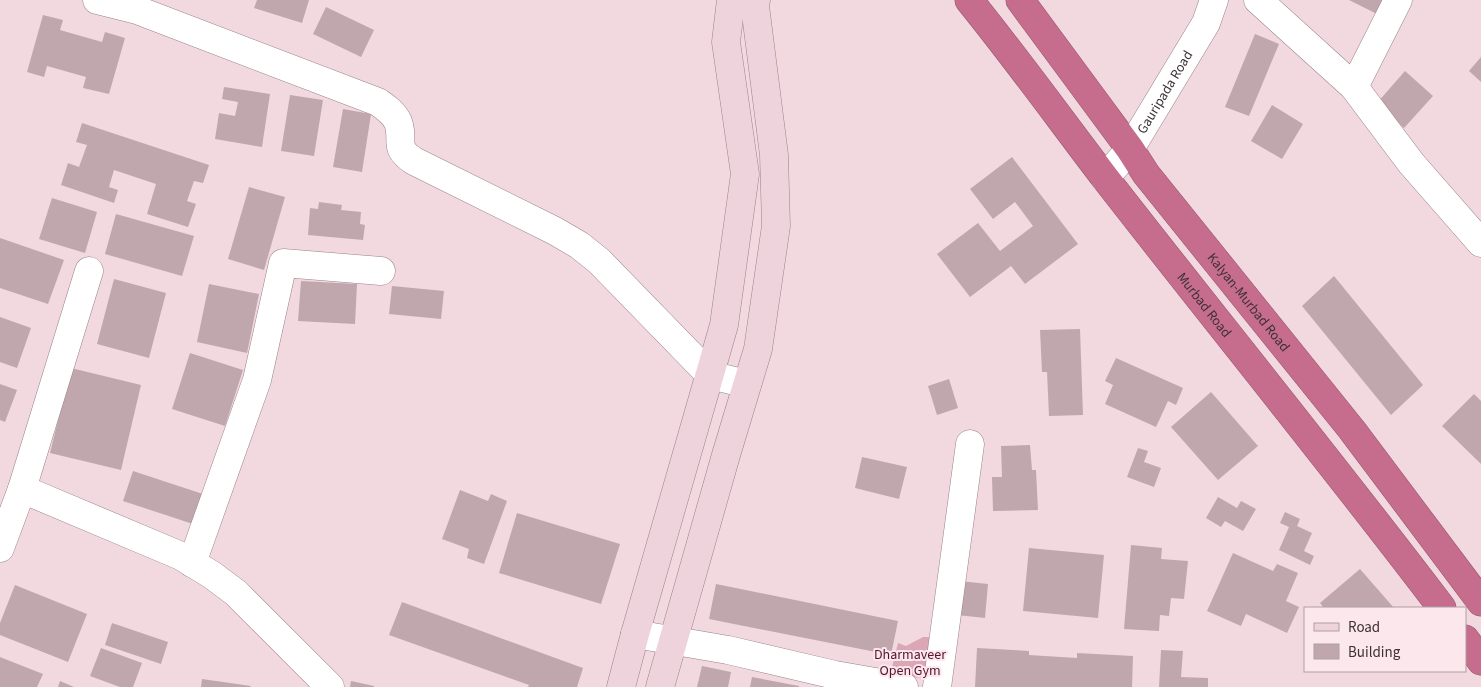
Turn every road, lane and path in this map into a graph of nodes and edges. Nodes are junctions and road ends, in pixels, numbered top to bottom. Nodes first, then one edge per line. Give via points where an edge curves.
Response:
1 (97, 0) edge
2 (731, 0) edge
3 (756, 0) edge
4 (969, 0) edge
5 (1020, 0) edge
6 (1214, 0) edge
7 (1258, 0) edge
8 (1398, 0) edge
9 (1354, 87) junction
10 (768, 112) junction
11 (737, 118) junction
12 (1130, 149) junction
13 (1105, 178) junction
14 (1481, 243) edge
15 (89, 271) dead end
16 (381, 271) dead end
17 (710, 375) junction
18 (746, 384) junction
19 (970, 444) dead end
20 (22, 489) junction
21 (0, 548) edge
22 (192, 563) junction
23 (1481, 602) edge
24 (1441, 607) edge
25 (1481, 619) edge
26 (1466, 628) edge
27 (635, 634) junction
28 (673, 640) junction
29 (1466, 640) edge
30 (1481, 661) edge
31 (330, 687) edge
32 (621, 687) edge
33 (660, 687) edge
34 (904, 687) edge
35 (937, 687) edge

1 - 17 street via 137,10 378,102 391,111 398,122 406,156 579,246 599,261
2 - 11 main road via 726,42
3 - 10 main road
4 - 13 highway, Murbad Road
5 - 12 highway, Kalyan-Murbad Road
6 - 12 street, Gauripada Road via 1206,23
7 - 9 street
8 - 9 street
9 - 14 street via 1411,163
10 - 11 main road
10 - 18 main road via 774,155 776,226 758,349
11 - 17 main road via 745,174 724,325
12 - 13 street, Gauripada Road
12 - 23 highway, Kalyan-Murbad Road via 1146,174 1352,430
13 - 24 highway, Murbad Road
15 - 20 street
16 - 22 street via 283,262 257,380
17 - 18 street
17 - 27 main road
18 - 28 main road
19 - 35 street
20 - 21 street
20 - 22 street
22 - 31 street via 236,593
25 - 26 highway
27 - 28 street
27 - 32 main road
28 - 33 main road
28 - 34 street
29 - 30 highway

